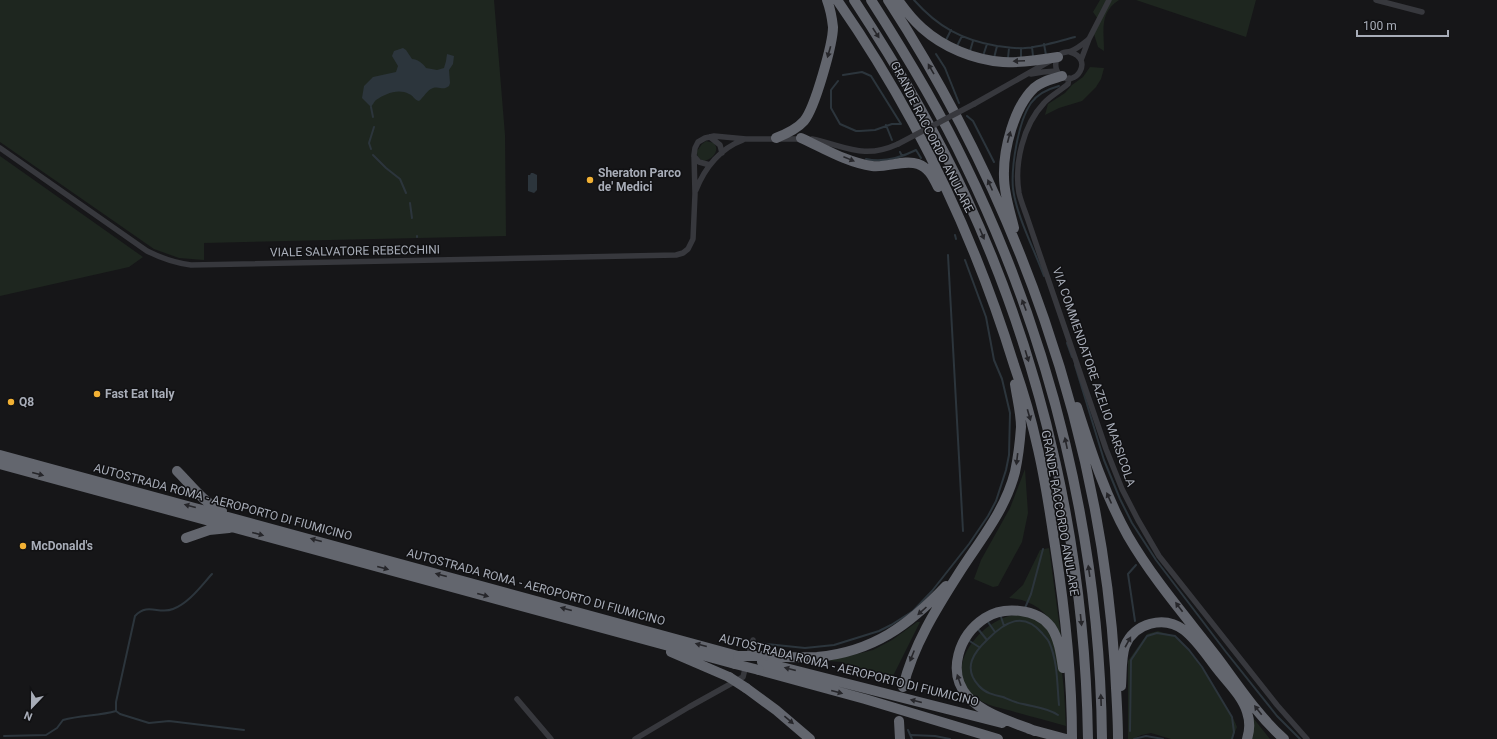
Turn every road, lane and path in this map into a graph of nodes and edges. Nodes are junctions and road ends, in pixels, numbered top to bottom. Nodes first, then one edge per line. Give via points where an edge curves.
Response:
1 (827, 0) edge
2 (837, 0) edge
3 (854, 0) edge
4 (871, 0) edge
5 (888, 0) edge
6 (898, 0) edge
7 (1109, 0) edge
8 (1376, 0) edge
9 (1422, 12) dead end
10 (1089, 40) junction
11 (1070, 52) junction
12 (1058, 57) junction
13 (1081, 60) junction
14 (1026, 75) junction
15 (1063, 75) junction
16 (710, 136) junction
17 (776, 138) junction
18 (801, 138) junction
19 (746, 139) junction
20 (0, 148) edge
21 (722, 152) junction
22 (694, 155) junction
23 (710, 165) junction
24 (695, 194) junction
25 (973, 250) junction
26 (1021, 257) junction
27 (1002, 324) junction
28 (1054, 352) junction
29 (0, 455) edge
30 (0, 464) edge
31 (177, 471) dead end
32 (244, 521) junction
33 (235, 528) junction
34 (186, 538) dead end
35 (959, 573) junction
36 (606, 628) junction
37 (753, 640) dead end
38 (737, 660) junction
39 (762, 663) junction
40 (903, 688) dead end
41 (517, 699) dead end
42 (899, 721) dead end
43 (1118, 722) junction
44 (1072, 728) junction
45 (1035, 731) junction
46 (1063, 738) edge
47 (551, 739) edge
48 (635, 739) edge
49 (810, 739) edge
50 (900, 739) edge
51 (998, 739) edge
52 (1072, 739) edge
53 (1088, 739) edge
54 (1102, 739) edge
55 (1118, 739) edge
56 (1247, 739) edge
57 (1284, 739) edge
58 (1307, 739) edge

1 -> 17 highway via 832,21 832,38 813,104 800,124
2 - 25 highway, GRANDE RACCORDO ANULARE via 878,61 905,108
3 -> 53 highway, GRANDE RACCORDO ANULARE via 907,84 960,185 997,270 1025,350 1051,446 1074,563 1084,648
54 -> 4 highway, GRANDE RACCORDO ANULARE via 1100,678 1087,559 1065,438 1038,348 999,238 965,164 929,95
26 -> 5 highway via 979,160 943,90
12 -> 6 highway via 1001,62 963,52 927,33
7 - 10 street
8 - 9 street
10 - 11 street
10 - 13 street
11 - 12 street
11 - 13 street via 1078,55
12 - 14 street, VIALE SALVATORE REBECCHINI
12 - 15 street via 1056,63
13 - 15 street via 1080,73 1074,77
14 - 15 street, VIALE SALVATORE REBECCHINI via 1043,72
14 - 18 street, VIALE SALVATORE REBECCHINI, bridge via 898,144 882,150 865,152
26 -> 15 highway via 1006,194 1004,168 1007,146 1015,120 1027,97 1049,79
15 - 58 street, VIA COMMENDATORE AZELIO MARSICOLA via 1068,84 1044,102 1026,131 1020,150 1018,182 1028,220 1106,449 1122,489 1160,556 1277,705
16 - 19 street, VIALE SALVATORE REBECCHINI
16 - 21 street via 718,142
16 - 22 street via 698,142
17 - 18 street, VIALE SALVATORE REBECCHINI
17 - 19 street, VIALE SALVATORE REBECCHINI
18 -> 25 highway via 865,165 913,163 924,167 933,178
19 - 21 street, VIALE SALVATORE REBECCHINI
20 - 24 street, VIALE SALVATORE REBECCHINI via 147,251 176,263 191,265 676,255 688,249 693,241
21 - 23 street, VIALE SALVATORE REBECCHINI
22 - 23 street via 699,162
22 - 24 street, VIALE SALVATORE REBECCHINI
23 - 24 street, VIALE SALVATORE REBECCHINI via 701,178
25 - 27 highway, GRANDE RACCORDO ANULARE
26 - 28 highway
27 -> 35 highway via 1014,376 1021,425 1015,471 995,519
27 -> 44 highway, GRANDE RACCORDO ANULARE via 1037,445 1045,485 1061,585
28 - 43 highway via 1070,402 1097,524 1112,616
57 -> 28 highway via 1257,709 1133,545 1102,480 1069,384
32 -> 29 highway, AUTOSTRADA ROMA - AEROPORTO DI FIUMICINO
30 -> 33 highway, AUTOSTRADA ROMA - AEROPORTO DI FIUMICINO
31 - 32 highway via 212,506
38 -> 32 highway, AUTOSTRADA ROMA - AEROPORTO DI FIUMICINO
33 - 34 highway via 209,530
33 -> 36 highway, AUTOSTRADA ROMA - AEROPORTO DI FIUMICINO
35 -> 39 highway via 918,614 875,642 830,655
35 -> 40 highway via 916,646
36 - 38 highway, AUTOSTRADA ROMA - AEROPORTO DI FIUMICINO
36 -> 49 highway, bridge via 684,657 728,677 776,710
37 - 48 street via 742,677
38 - 39 highway, AUTOSTRADA ROMA - AEROPORTO DI FIUMICINO, bridge
38 - 39 highway, bridge
45 -> 39 highway, AUTOSTRADA ROMA - AEROPORTO DI FIUMICINO
39 -> 51 highway, AUTOSTRADA ROMA - AEROPORTO DI FIUMICINO via 865,699
41 - 47 street
42 - 50 highway
43 - 55 highway
43 -> 56 highway via 1125,646 1133,634 1142,627 1164,622 1175,625 1188,634 1239,696 1248,715
45 -> 44 highway via 1005,720 980,706 966,694 959,682 957,663 963,643 977,624 992,615 1023,611 1040,618 1051,628 1061,654
44 - 52 highway, GRANDE RACCORDO ANULARE
45 - 46 highway, AUTOSTRADA ROMA - AEROPORTO DI FIUMICINO

